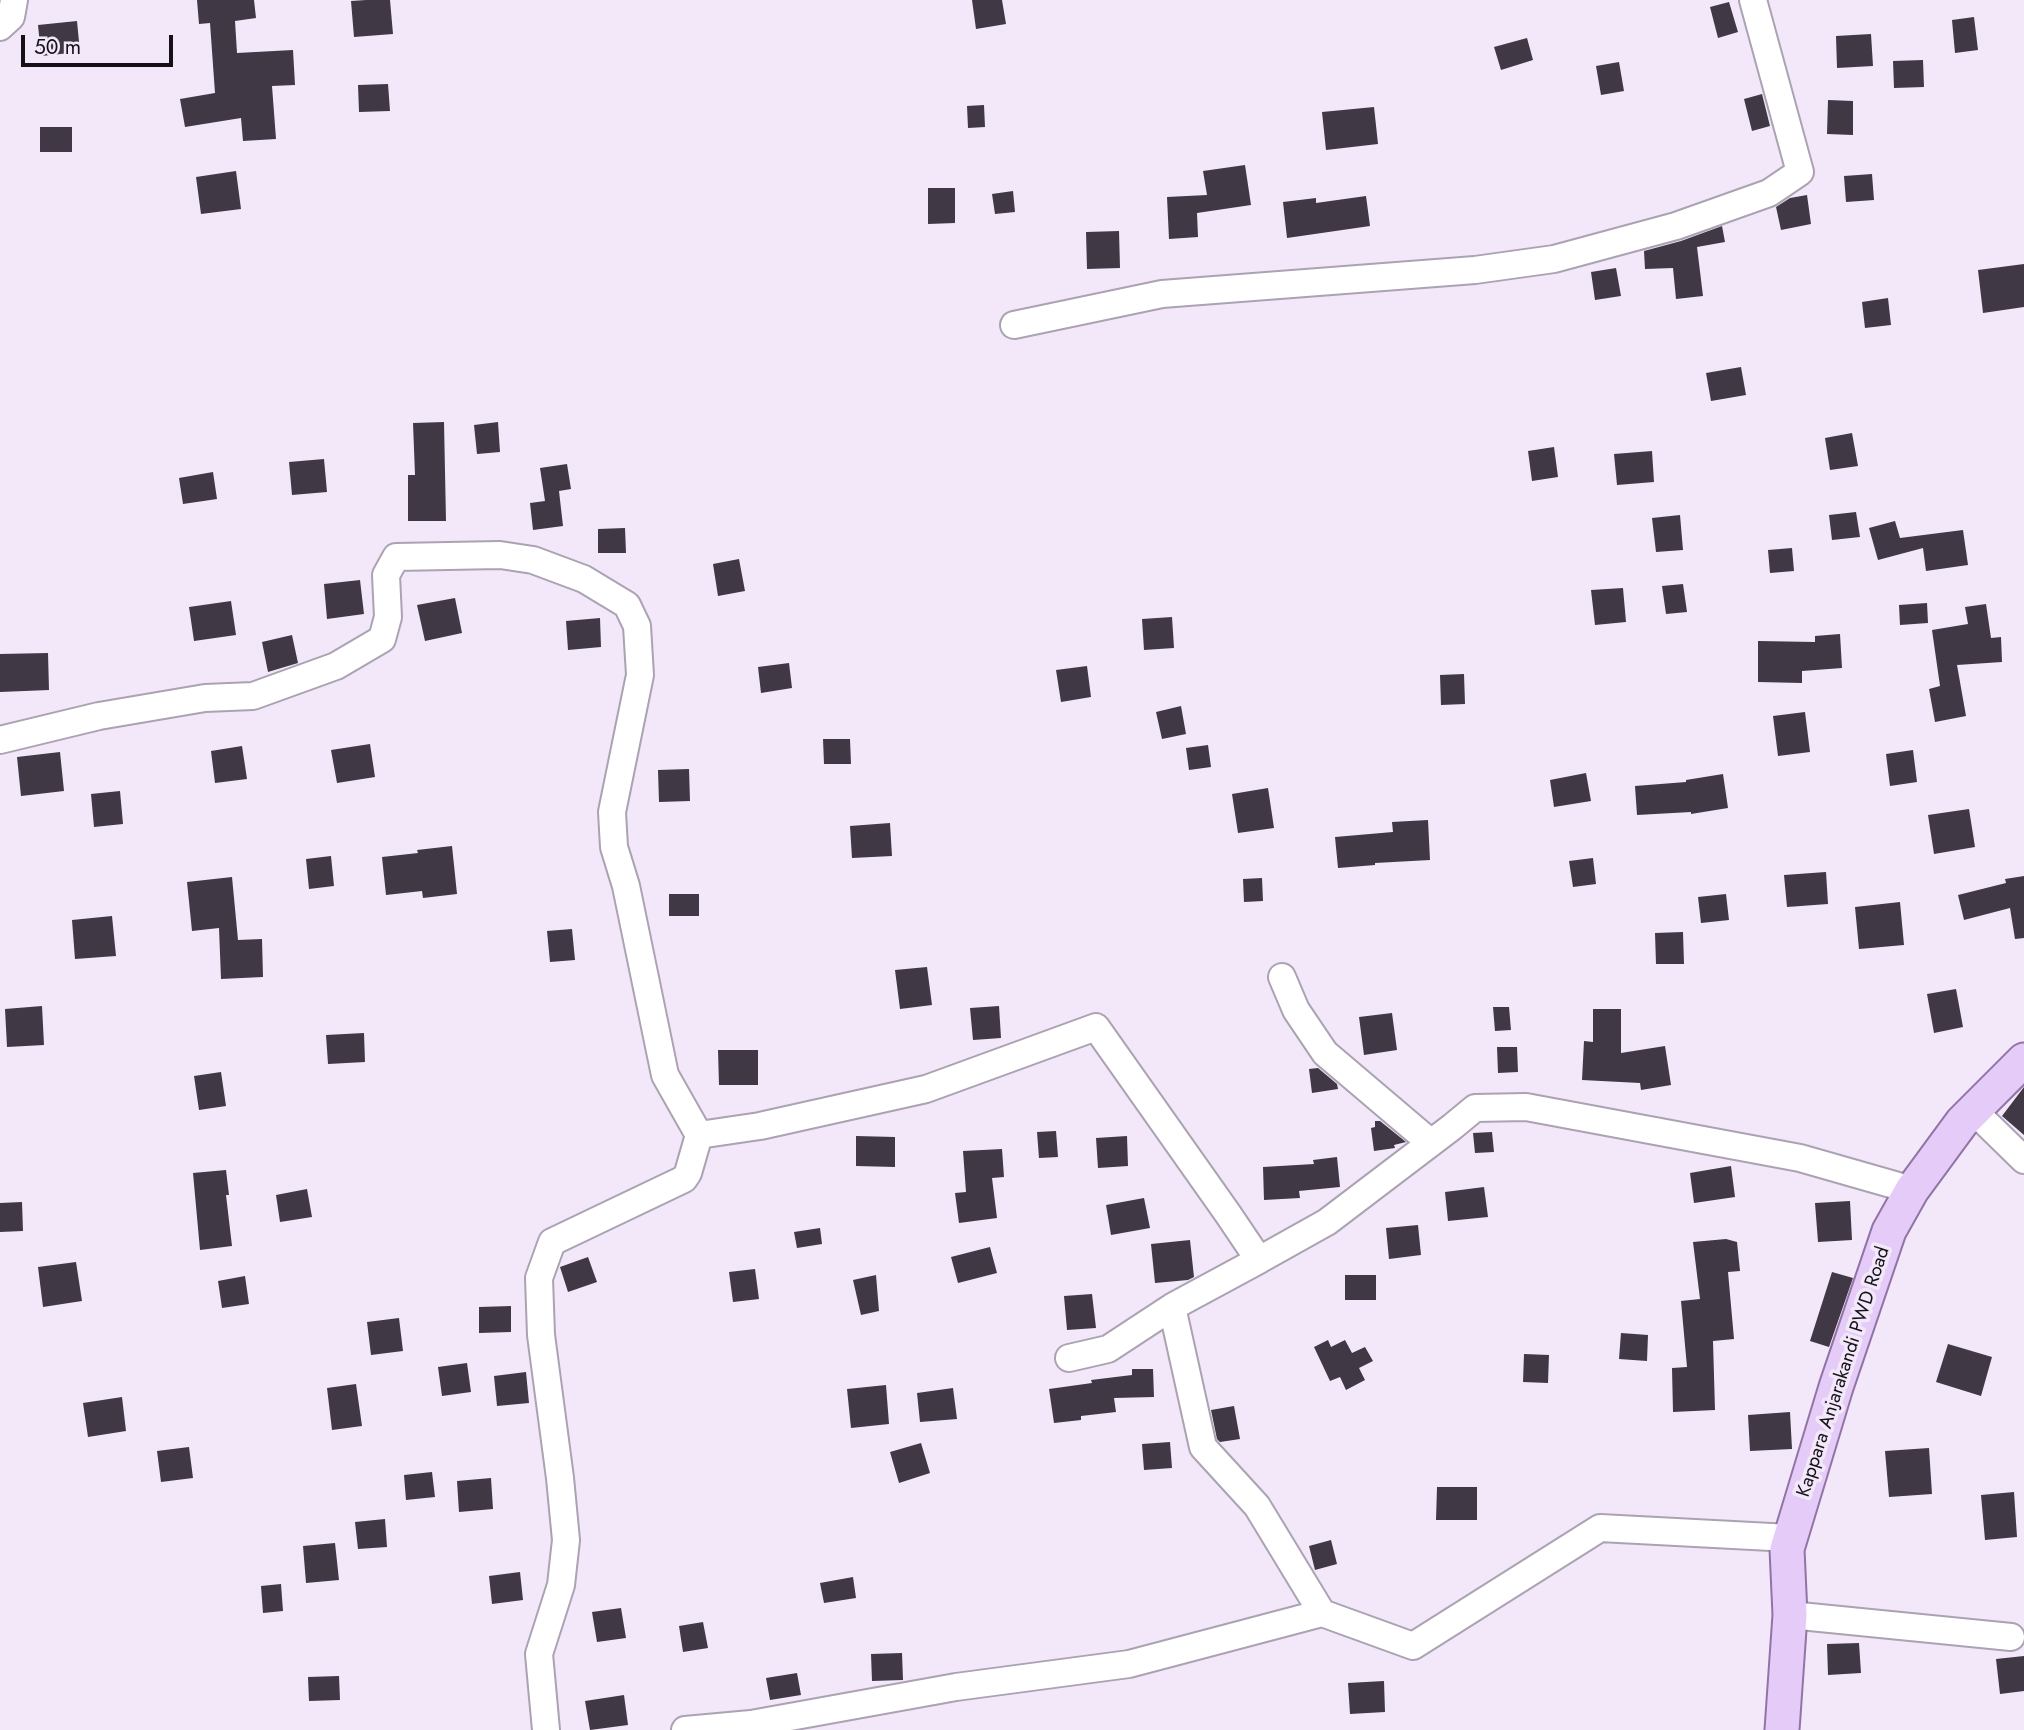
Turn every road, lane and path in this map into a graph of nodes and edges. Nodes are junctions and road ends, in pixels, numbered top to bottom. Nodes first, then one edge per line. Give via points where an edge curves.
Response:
1 (14, 0) edge
2 (1752, 0) edge
3 (0, 26) edge
4 (1014, 325) dead end
5 (0, 740) edge
6 (1282, 977) dead end
7 (2024, 1060) edge
8 (1971, 1114) junction
9 (699, 1135) junction
10 (1431, 1143) junction
11 (2024, 1160) edge
12 (1913, 1190) junction
13 (1259, 1260) junction
14 (1172, 1307) junction
15 (1069, 1358) dead end
16 (1790, 1538) junction
17 (1322, 1613) junction
18 (1790, 1615) junction
19 (2011, 1637) dead end
20 (752, 1727) edge
21 (546, 1730) edge
22 (685, 1730) edge
23 (1782, 1730) edge

1 - 3 street via 10,17
2 - 4 street via 1800,172 1769,193 1676,226 1554,259 1475,270 1162,294
5 - 9 street via 99,716 205,698 253,696 336,666 382,639 388,617 386,575 396,557 499,555 533,560 584,579 628,605 637,626 640,675 612,812 614,847 665,1075
6 - 10 street via 1296,1010 1325,1053
7 - 8 main road, Kappara Anjarakandi PWD Road
8 - 11 street via 1980,1117
8 - 12 main road, Kappara Anjarakandi PWD Road
9 - 13 street via 926,1089 1096,1027
9 - 21 street via 684,1179 552,1242 539,1278 541,1335 566,1540 561,1585 539,1654
10 - 12 street via 1475,1108 1526,1107 1800,1158
10 - 13 street via 1327,1222
12 - 16 main road, Kappara Anjarakandi PWD Road via 1889,1231
13 - 14 street
14 - 15 street via 1108,1349
14 - 17 street via 1203,1447 1257,1506
16 - 17 street via 1601,1528 1413,1646
16 - 18 main road, Kappara Anjarakandi PWD Road
17 - 20 street via 1129,1664 956,1687
18 - 19 street
18 - 23 main road, Kappara Anjarakandi PWD Road
20 - 22 street

